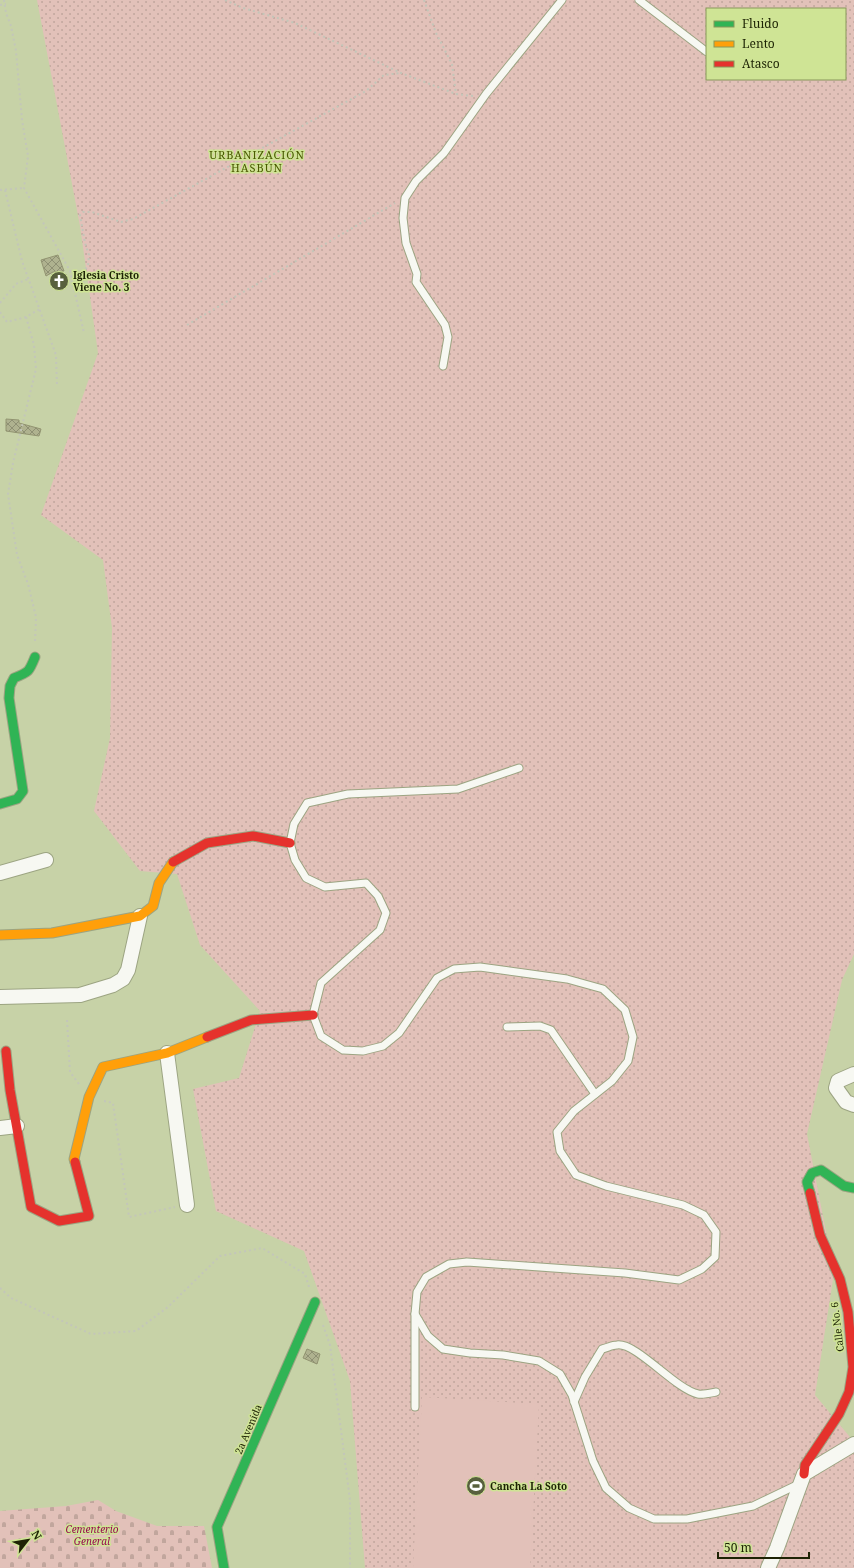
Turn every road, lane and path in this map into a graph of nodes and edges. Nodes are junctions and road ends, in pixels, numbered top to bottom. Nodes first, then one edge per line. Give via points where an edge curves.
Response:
1 (4, 0) edge
2 (225, 0) edge
3 (424, 0) edge
4 (562, 0) edge
5 (639, 0) edge
6 (6, 4) junction
7 (0, 5) edge
8 (706, 51) edge
9 (402, 73) junction
10 (456, 94) junction
11 (486, 94) junction
12 (24, 188) junction
13 (0, 190) edge
14 (5, 190) junction
15 (405, 198) junction
16 (28, 279) junction
17 (84, 288) dead end
18 (0, 303) edge
19 (40, 309) junction
20 (0, 312) edge
21 (26, 317) junction
22 (187, 325) dead end
23 (84, 333) dead end
24 (443, 366) dead end
25 (57, 387) dead end
26 (35, 657) joint
27 (519, 768) dead end
28 (0, 804) edge
29 (290, 843) junction
30 (46, 860) dead end
31 (0, 873) edge
32 (140, 916) junction
33 (0, 935) edge
34 (0, 998) edge
35 (313, 1015) junction
36 (66, 1020) dead end
37 (507, 1027) dead end
38 (6, 1051) dead end
39 (167, 1053) junction
40 (854, 1074) edge
41 (595, 1094) junction
42 (89, 1097) junction
43 (854, 1105) edge
44 (17, 1126) junction
45 (0, 1128) edge
46 (854, 1188) edge
47 (187, 1205) joint
48 (0, 1288) edge
49 (315, 1302) joint
50 (415, 1314) junction
51 (322, 1323) dead end
52 (716, 1392) dead end
53 (574, 1402) junction
54 (414, 1408) dead end
55 (854, 1444) edge
56 (802, 1478) junction
57 (224, 1568) edge
58 (350, 1568) edge
59 (768, 1568) edge

1 - 6 path
2 - 9 path via 295,23
3 - 10 path via 436,33 452,64
4 - 11 lane
5 - 8 lane
6 - 7 path
6 - 12 path via 16,51 28,156
9 - 10 path
9 - 17 path via 384,75 366,91 133,219 121,222 92,212 83,212 80,215 89,255 88,266 82,277
10 - 11 path
11 - 15 lane via 444,153 416,181
12 - 14 path
12 - 23 path via 70,271
13 - 14 path
14 - 16 path
15 - 22 path
15 - 24 lane via 403,218 406,243 417,274 416,282 445,325 448,337
16 - 18 path via 16,284
16 - 19 path
19 - 21 path
19 - 25 path via 56,355
20 - 21 path via 7,322
21 - 26 path via 34,345 36,369 8,494 18,555 36,617
26 - 28 street via 30,670 14,678 10,686 9,698 23,791 20,798 15,801
27 - 29 lane via 458,789 348,794 308,803 294,824
29 - 32 street via 253,836 207,844 173,862 159,883 153,906
29 - 35 lane via 295,860 306,878 325,887 366,883 378,896 386,913 380,930 321,983
30 - 31 street
32 - 33 street via 52,933
32 - 34 street via 128,970 123,979 113,985 80,995
35 - 39 street via 251,1020
35 - 41 lane via 321,1036 343,1050 363,1052 383,1046 399,1033 437,978 454,968 480,967 574,981 603,989 625,1010 633,1038 628,1061 612,1081
36 - 42 path via 70,1072
37 - 41 lane via 540,1026 551,1030
38 - 44 street
39 - 42 street via 103,1067
39 - 47 street
40 - 43 street via 838,1081 836,1088 846,1102
41 - 50 lane via 574,1111 557,1132 560,1151 576,1175 606,1186 683,1205 704,1215 716,1232 715,1257 702,1269 679,1280 625,1273 467,1262 449,1264 426,1277 417,1292
42 - 44 street via 74,1159 89,1216 59,1221 31,1207
42 - 47 path via 113,1102 129,1217
44 - 45 street
46 - 56 street, Calle No. 6 via 844,1186 821,1170 812,1173 806,1182 820,1235 840,1279 848,1312 852,1367 849,1392 839,1414 805,1465
48 - 49 path via 11,1298 91,1334 136,1331 168,1307 220,1256 262,1248 305,1274
49 - 57 street, 2a Avenida via 217,1527
50 - 53 lane via 428,1336 443,1349 539,1361 560,1374
50 - 54 lane
51 - 58 path via 330,1345 350,1500
52 - 53 lane via 698,1394 678,1384 645,1358 618,1344 602,1349
53 - 56 lane via 593,1461 606,1488 629,1508 654,1519 687,1520 753,1506
55 - 56 street
56 - 59 street

